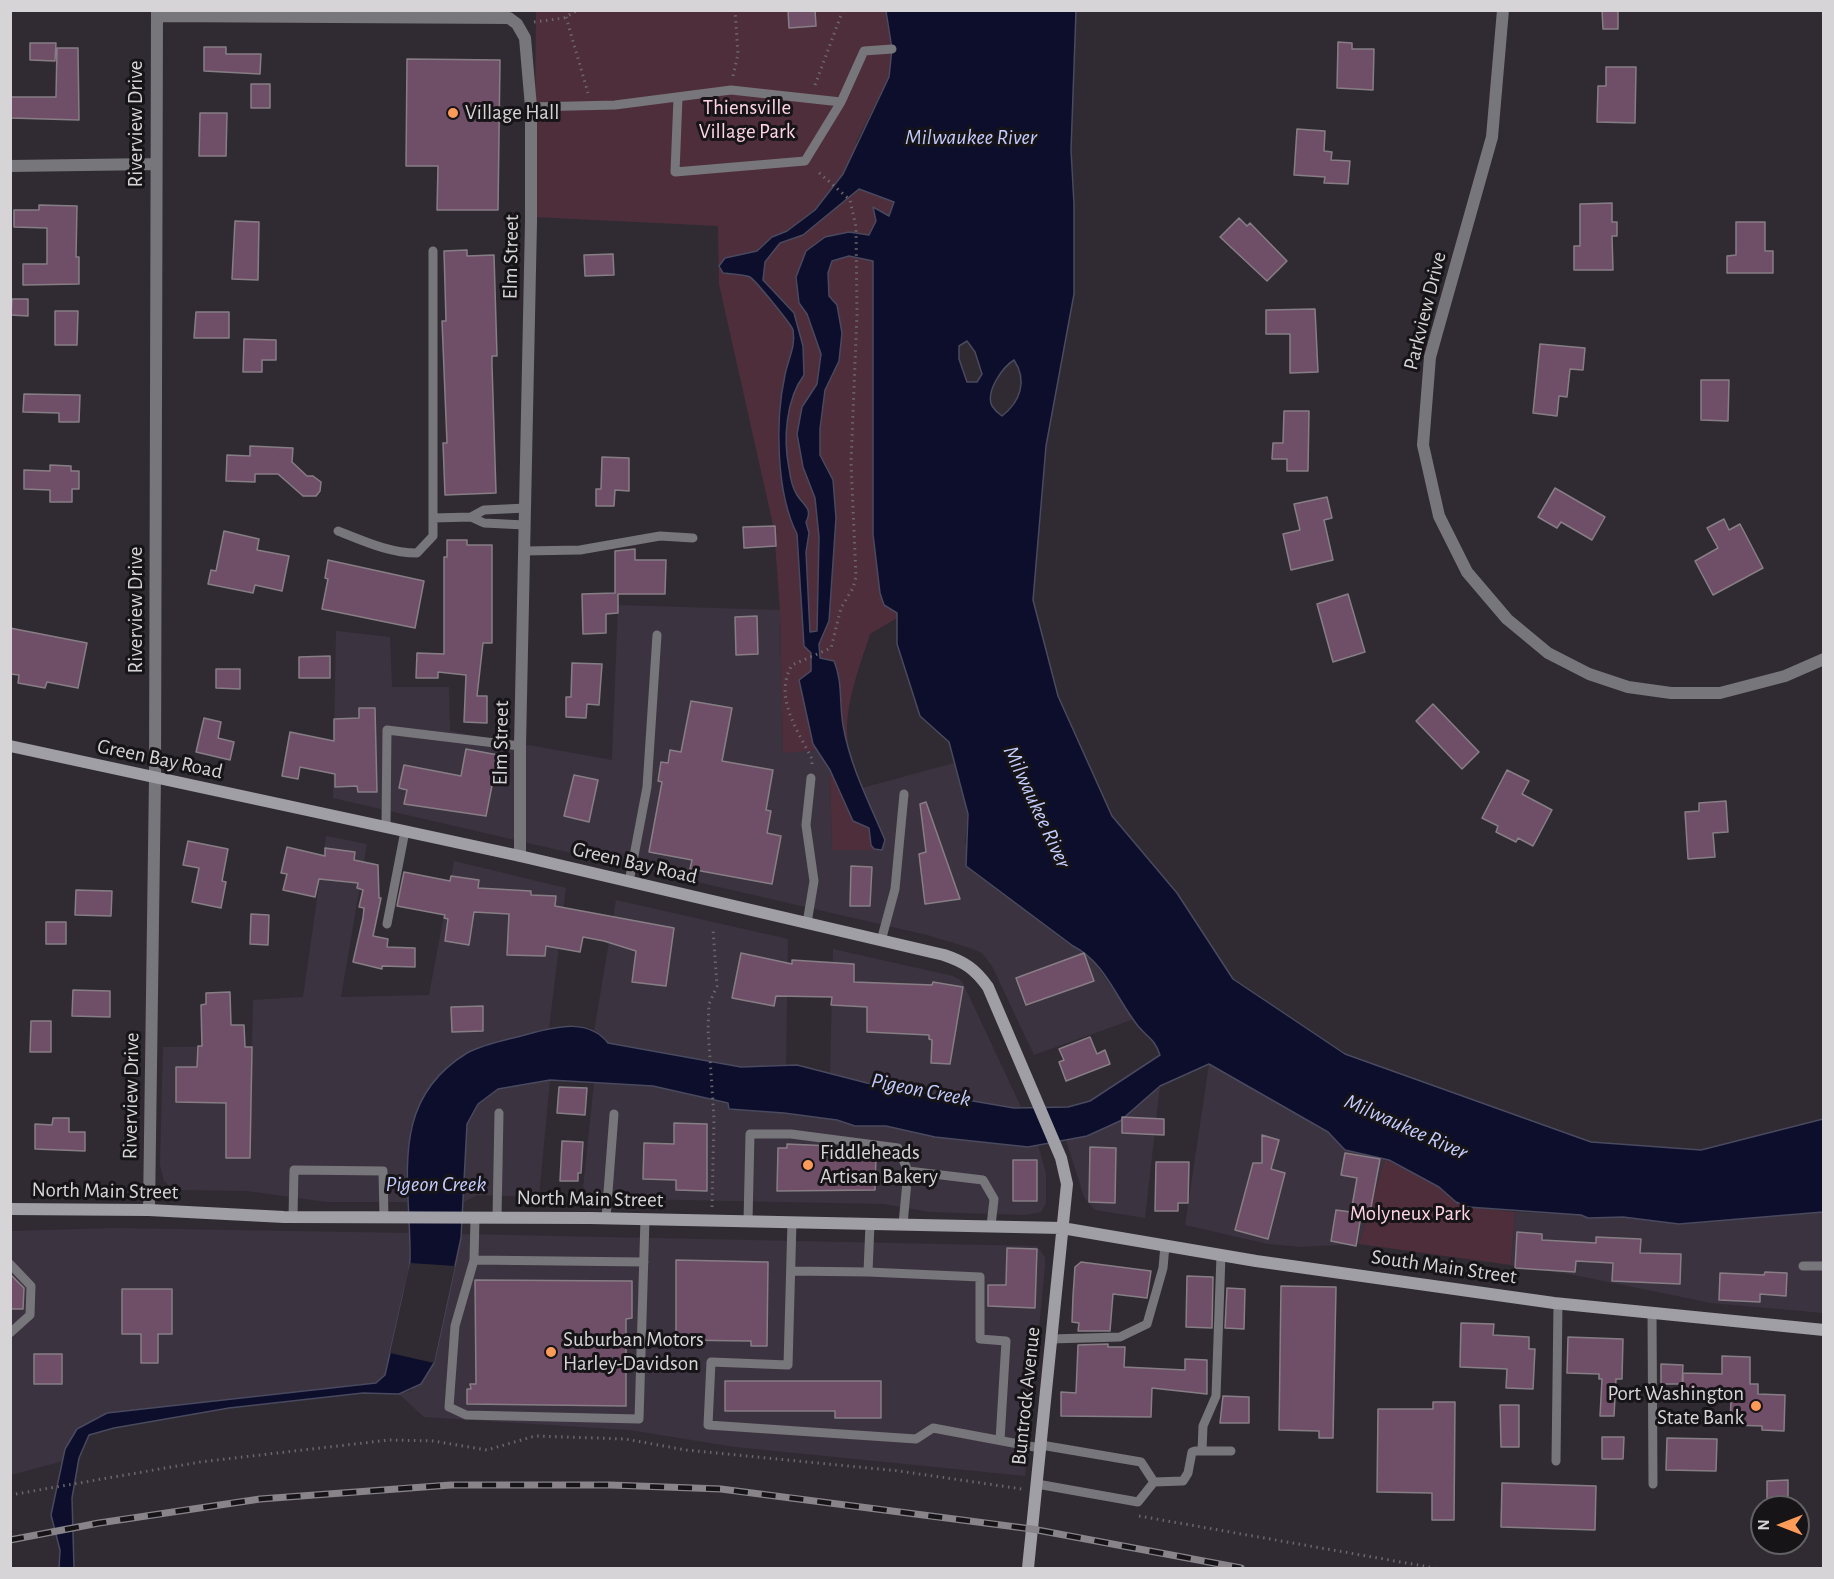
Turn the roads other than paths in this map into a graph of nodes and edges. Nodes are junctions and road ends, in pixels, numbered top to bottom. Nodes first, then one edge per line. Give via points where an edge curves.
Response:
1 (1503, 10) edge
2 (157, 13) edge
3 (457, 14) edge
4 (512, 17) edge
5 (892, 49) dead end
6 (678, 98) junction
7 (840, 102) junction
8 (531, 107) junction
9 (155, 164) junction
10 (10, 166) edge
11 (433, 251) dead end
12 (526, 508) junction
13 (471, 517) junction
14 (433, 518) junction
15 (525, 525) junction
16 (338, 531) dead end
17 (693, 538) dead end
18 (525, 551) junction
19 (657, 635) dead end
20 (1824, 659) edge
21 (10, 746) edge
22 (520, 746) junction
23 (155, 778) junction
24 (811, 778) road end
25 (904, 794) dead end
26 (386, 827) junction
27 (405, 831) junction
28 (520, 856) junction
29 (629, 882) junction
30 (807, 923) junction
31 (387, 924) dead end
32 (881, 941) junction
33 (499, 1113) dead end
34 (614, 1114) dead end
35 (908, 1171) junction
36 (10, 1209) edge
37 (149, 1210) junction
38 (293, 1217) junction
39 (384, 1217) junction
40 (475, 1218) junction
41 (497, 1218) junction
42 (606, 1218) junction
43 (645, 1219) junction
44 (748, 1221) junction
45 (792, 1222) junction
46 (870, 1224) junction
47 (903, 1224) junction
48 (992, 1226) junction
49 (1062, 1228) junction
50 (1166, 1245) junction
51 (1221, 1255) junction
52 (474, 1260) junction
53 (644, 1262) junction
54 (10, 1263) edge
55 (1803, 1266) dead end
56 (1824, 1266) edge
57 (791, 1271) junction
58 (868, 1272) junction
59 (1558, 1303) junction
60 (1652, 1312) junction
61 (1824, 1330) edge
62 (11, 1332) edge
63 (1051, 1339) junction
64 (1000, 1440) junction
65 (1040, 1446) junction
66 (1202, 1450) junction
67 (1231, 1451) dead end
68 (1556, 1461) dead end
69 (1154, 1482) junction
70 (1037, 1484) junction
71 (1653, 1484) dead end
72 (1028, 1569) edge

1 - 20 street, Parkview Drive via 1492,137 1430,357 1423,445 1439,516 1462,563 1507,620 1548,653 1589,674 1628,687 1671,693 1720,693 1785,676
2 - 3 street
2 - 9 street, Riverview Drive
3 - 4 street
4 - 8 street, Elm Street via 525,38
5 - 7 lane via 864,51
6 - 7 lane via 730,90
6 - 7 lane via 675,172 805,161
6 - 8 lane
8 - 12 street, Elm Street
9 - 10 street
9 - 23 street, Riverview Drive
11 - 14 lane
12 - 13 lane via 484,510
12 - 15 street, Elm Street
13 - 14 lane
13 - 15 lane via 484,524
14 - 16 lane via 433,536 417,553 388,550
15 - 18 street, Elm Street
17 - 18 lane via 660,536 580,550
18 - 22 street, Elm Street
19 - 29 lane via 646,787
21 - 23 main road, Green Bay Road
22 - 26 lane via 387,730
22 - 28 street, Elm Street
23 - 26 main road, Green Bay Road
23 - 37 street, Riverview Drive
24 - 30 lane via 806,825 814,881
25 - 32 lane via 895,889
26 - 27 main road, Green Bay Road
27 - 28 main road, Green Bay Road
27 - 31 lane
28 - 29 main road, Green Bay Road
29 - 30 main road, Green Bay Road
30 - 32 main road, Green Bay Road
32 - 49 main road, Green Bay Road via 950,957 974,969 988,987 1055,1144 1067,1184
33 - 41 lane
34 - 42 lane
35 - 44 lane via 898,1148 791,1134 750,1134
35 - 47 lane
35 - 48 lane via 983,1180 994,1199
36 - 37 main road, North Main Street
37 - 38 main road, North Main Street
38 - 39 main road, North Main Street
38 - 39 lane via 294,1170 383,1171
39 - 40 main road, North Main Street
40 - 41 main road, North Main Street
40 - 52 lane
41 - 42 main road, North Main Street
42 - 43 main road, North Main Street
43 - 44 main road, North Main Street
43 - 53 lane
44 - 45 main road, North Main Street
45 - 46 main road, North Main Street
45 - 57 lane
46 - 47 main road, North Main Street
46 - 58 lane
47 - 48 main road, North Main Street
48 - 49 main road, North Main Street
49 - 50 main road, South Main Street
49 - 63 main road, Buntrock Avenue
50 - 51 main road, South Main Street
50 - 63 lane via 1147,1324 1120,1337
51 - 59 main road, South Main Street
51 - 66 lane via 1216,1396 1203,1426
52 - 53 lane
52 - 53 lane via 456,1326 449,1407 466,1415 639,1419
54 - 62 lane via 31,1286 30,1315
55 - 56 lane
57 - 58 lane
57 - 64 lane via 789,1365 711,1362 708,1425 916,1439 933,1428
58 - 64 lane via 980,1277 980,1339 1006,1341
59 - 60 main road, South Main Street
59 - 68 lane
60 - 61 main road, South Main Street
60 - 71 lane
63 - 65 main road, Buntrock Avenue
64 - 65 lane
65 - 69 lane via 1141,1462
65 - 70 main road, Buntrock Avenue
66 - 67 lane
66 - 69 lane via 1192,1452 1188,1473 1182,1481
69 - 70 lane via 1138,1502
70 - 72 main road, Buntrock Avenue

